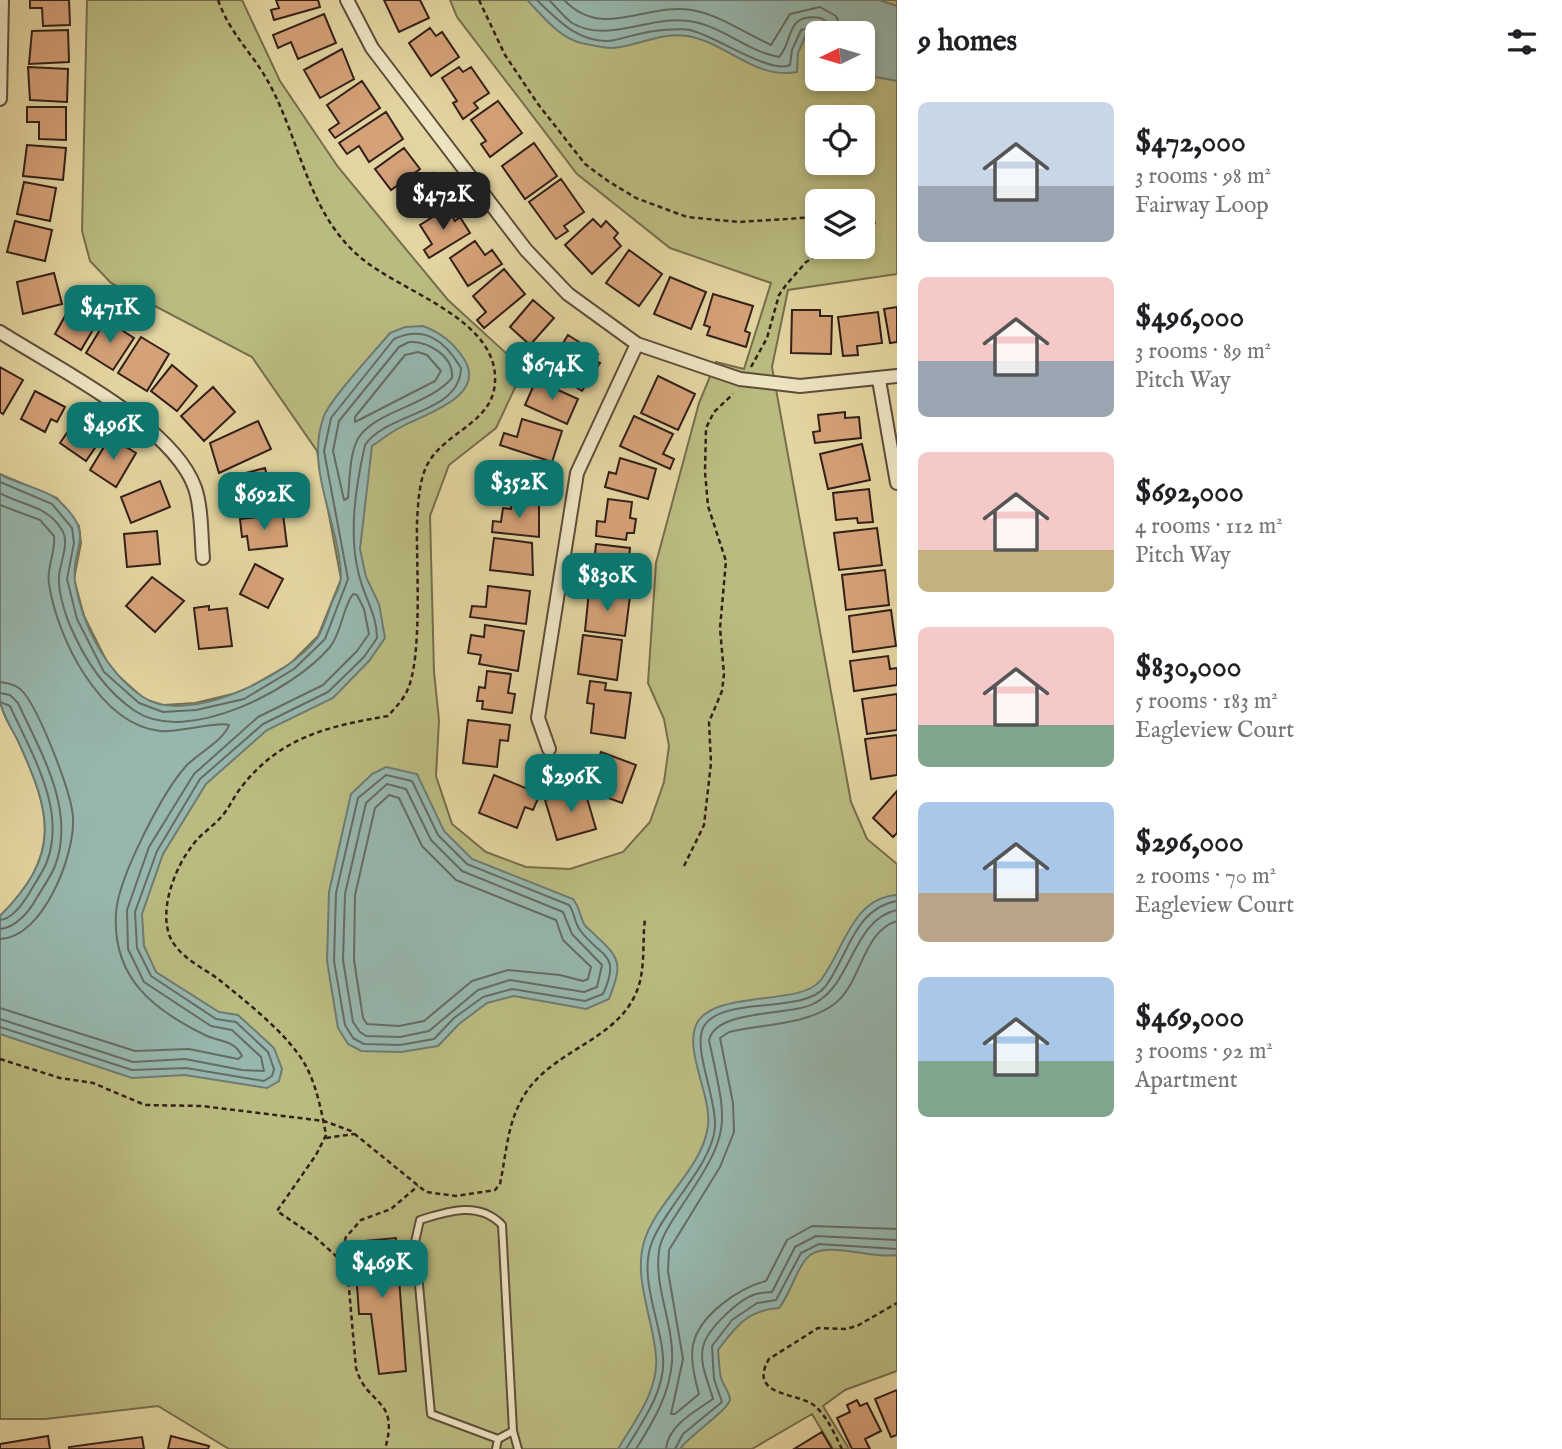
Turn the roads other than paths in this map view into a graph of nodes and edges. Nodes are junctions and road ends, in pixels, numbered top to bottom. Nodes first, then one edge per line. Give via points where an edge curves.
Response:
1 (2, 0) edge
2 (347, 0) edge
3 (0, 99) edge
4 (0, 332) edge
5 (637, 344) junction
6 (897, 376) edge
7 (879, 380) junction
8 (897, 483) edge
9 (203, 558) dead end
10 (549, 749) dead end
11 (513, 1430) junction
12 (498, 1439) junction
13 (496, 1449) edge
14 (518, 1449) edge

1 - 3 street
2 - 5 street via 372,47 526,250 568,294
4 - 9 street via 156,434 181,462 195,489
5 - 7 street via 740,379 800,386
5 - 10 street via 577,473 538,718
6 - 7 street
7 - 8 street
11 - 12 lane
11 - 12 lane via 502,1225 475,1209 420,1220 415,1242 431,1414
11 - 14 lane
12 - 13 lane

